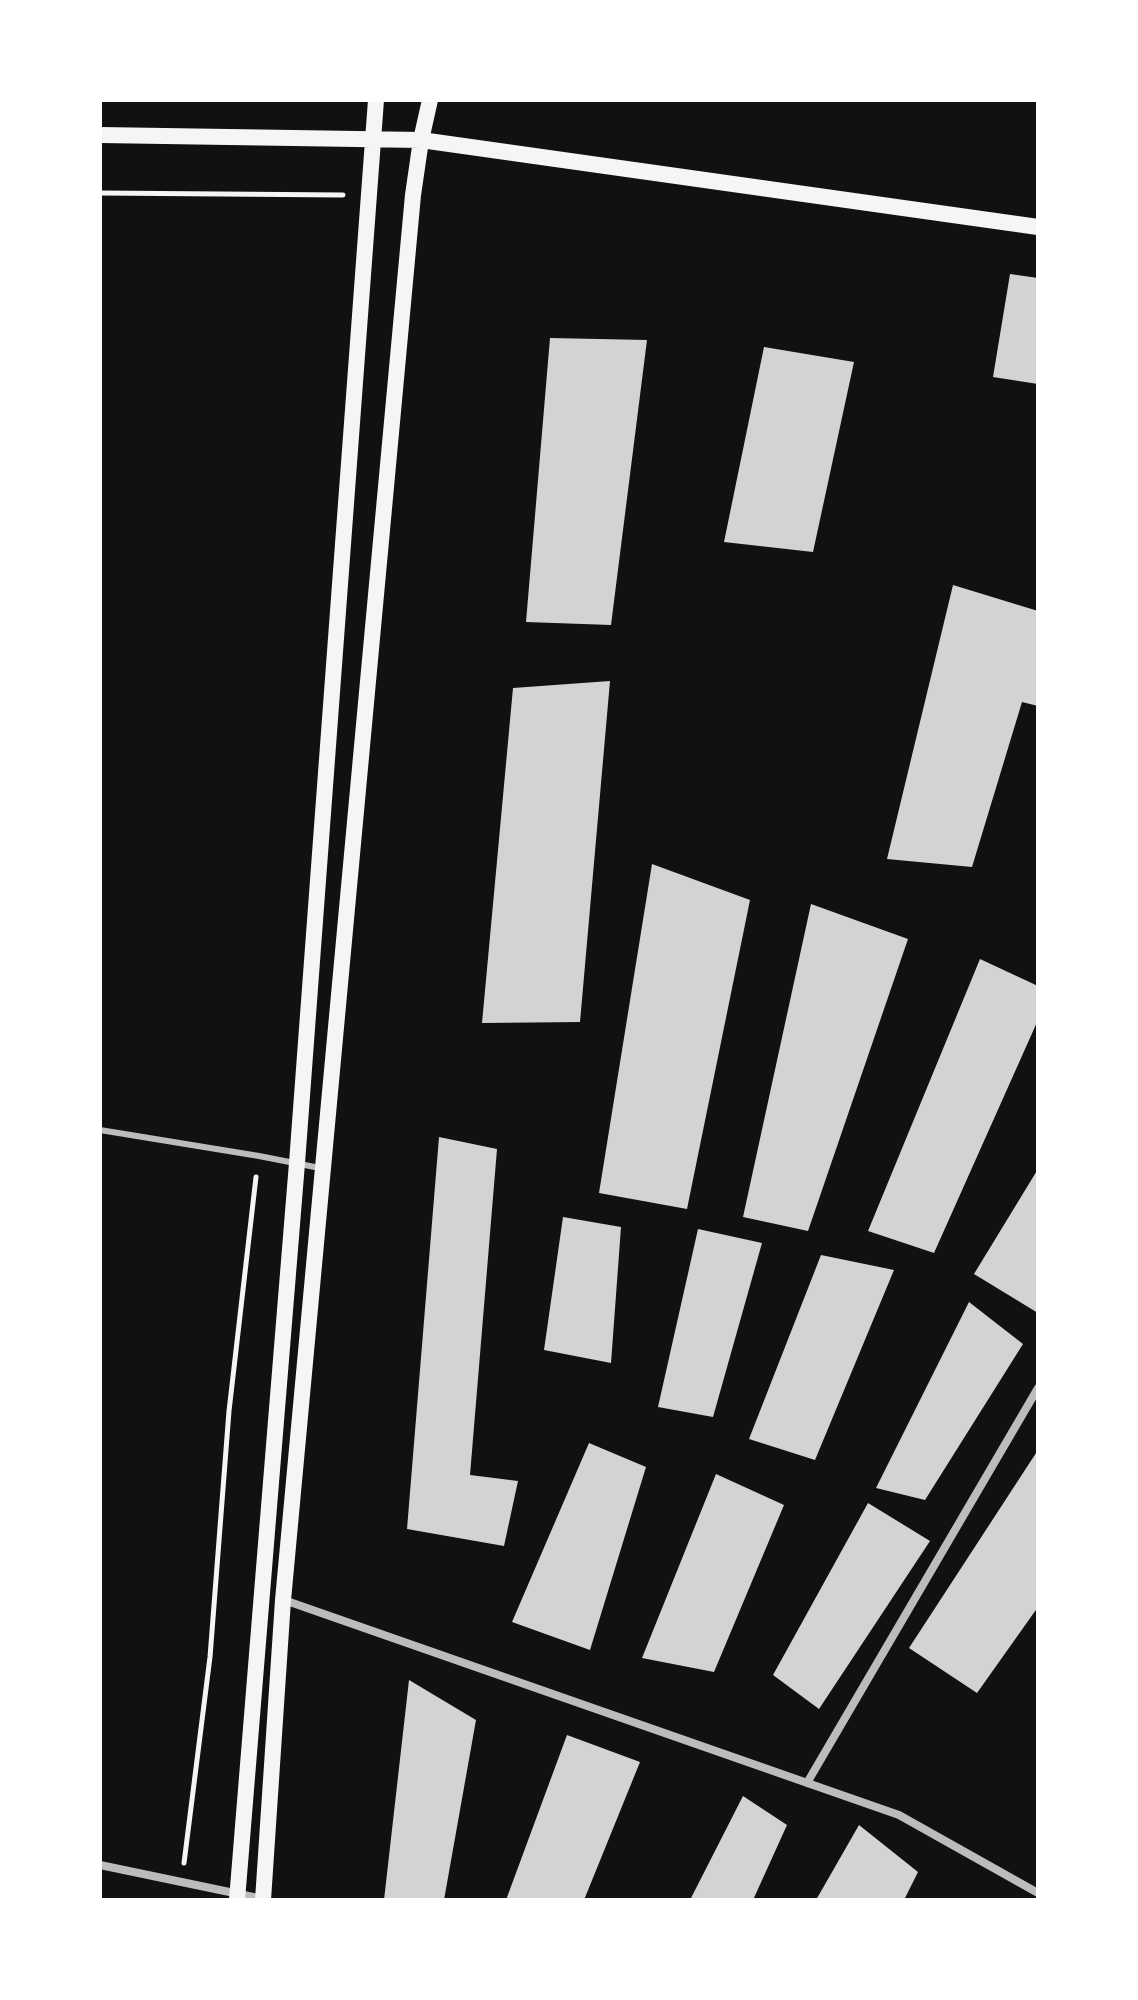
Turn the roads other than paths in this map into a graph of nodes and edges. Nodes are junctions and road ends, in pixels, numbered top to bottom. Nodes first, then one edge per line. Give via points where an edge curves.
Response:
1 (376, 100) edge
2 (430, 100) edge
3 (100, 135) edge
4 (374, 139) junction
5 (421, 140) junction
6 (1038, 227) edge
7 (100, 1130) edge
8 (297, 1163) junction
9 (324, 1169) junction
10 (1038, 1388) edge
11 (283, 1600) junction
12 (807, 1783) junction
13 (100, 1865) edge
14 (1038, 1893) edge
15 (237, 1897) edge
16 (263, 1899) edge

1 - 4 main road
2 - 5 main road
3 - 4 main road
4 - 5 main road
4 - 8 main road
5 - 6 main road
5 - 9 main road
7 - 8 lane
8 - 9 lane
8 - 15 main road
9 - 11 main road
10 - 12 street
11 - 12 street
11 - 16 main road
12 - 14 street via 899,1815
13 - 15 street
15 - 16 street

